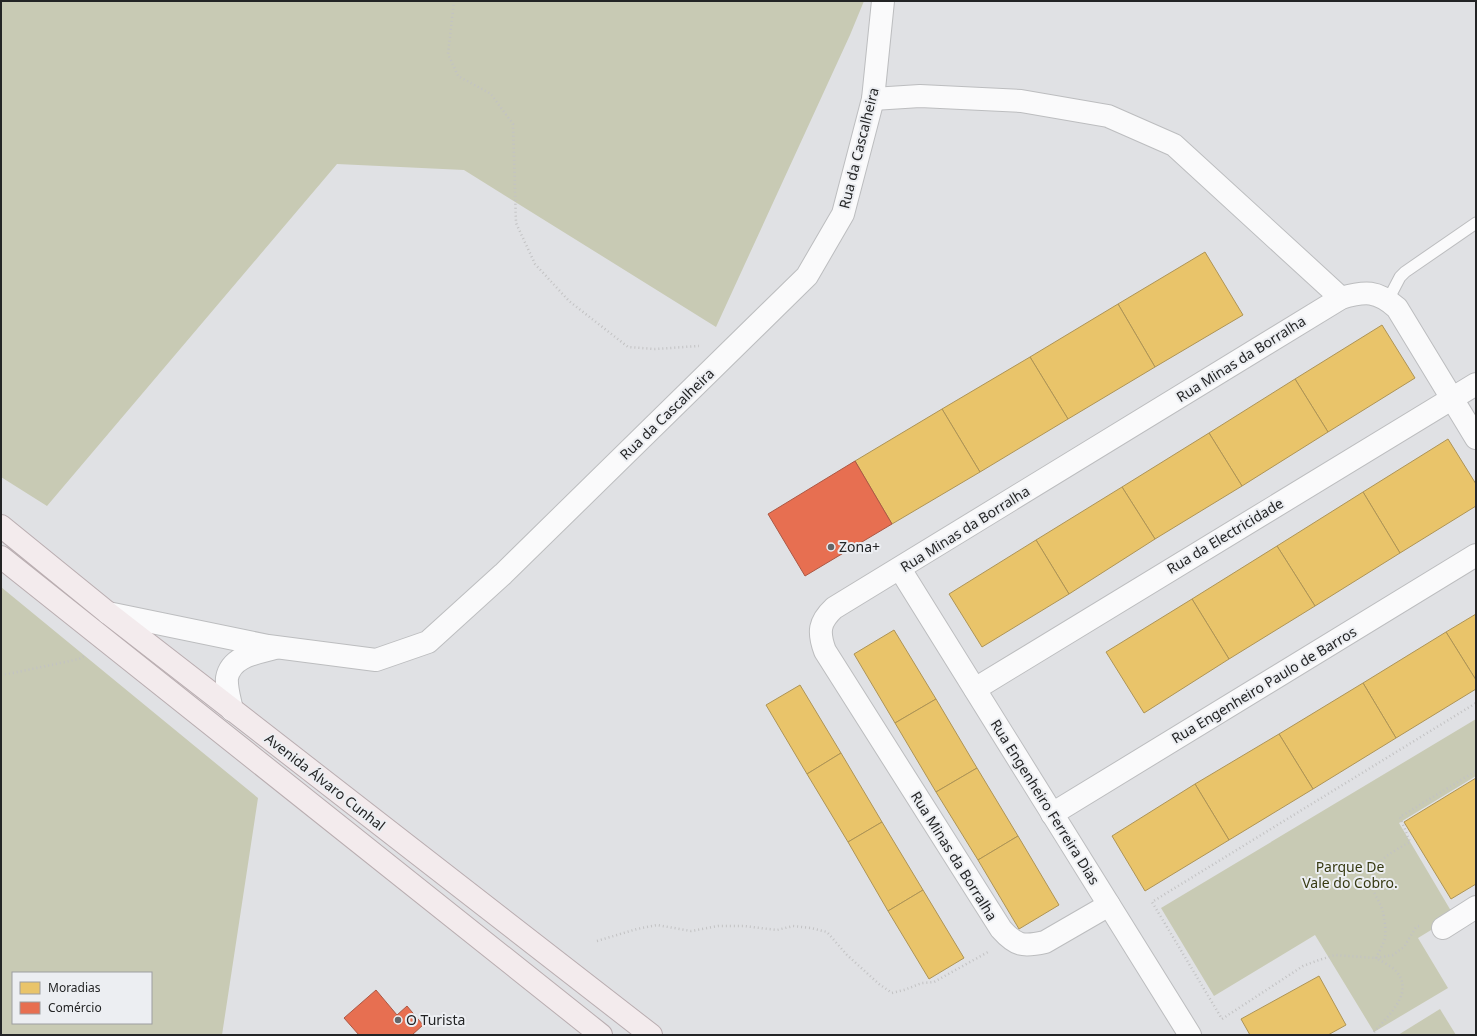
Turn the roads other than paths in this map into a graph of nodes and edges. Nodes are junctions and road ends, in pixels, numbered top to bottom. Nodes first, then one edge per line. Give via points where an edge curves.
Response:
1 (883, 1) edge
2 (873, 99) junction
3 (1476, 223) edge
4 (1340, 298) junction
5 (1388, 300) junction
6 (1476, 384) edge
7 (1452, 398) junction
8 (1476, 438) edge
9 (1, 526) edge
10 (1476, 555) edge
11 (1, 557) edge
12 (900, 569) junction
13 (108, 613) junction
14 (226, 636) junction
15 (278, 647) junction
16 (232, 666) junction
17 (975, 689) junction
18 (232, 710) junction
19 (1052, 814) junction
20 (1109, 905) junction
21 (1476, 907) edge
22 (1443, 928) road end
23 (601, 1035) edge
24 (651, 1035) edge
25 (1190, 1035) edge

1 - 2 street, Rua da Cascalheira
2 - 4 street via 920,96 1021,101 1108,116 1174,145
2 - 15 street, Rua da Cascalheira via 843,214 807,276 503,574 428,642 376,660
3 - 5 lane via 1405,272
4 - 5 street, Rua Minas da Borralha via 1359,293 1376,295
4 - 12 street, Rua Minas da Borralha
5 - 7 street via 1397,308
6 - 7 street, Rua da Electricidade
7 - 8 street
7 - 17 street, Rua da Electricidade
9 - 13 main road, Avenida Álvaro Cunhal
10 - 19 street, Rua Engenheiro Paulo de Barros
11 - 23 main road, Avenida Álvaro Cunhal
12 - 17 street, Rua Engenheiro Ferreira Dias
12 - 20 street, Rua Minas da Borralha via 834,608 823,620 821,640 825,651 866,717 1001,929 1010,939 1021,945 1045,942
13 - 14 street, Rua da Cascalheira
13 - 18 main road, Avenida Álvaro Cunhal
14 - 15 street, Rua da Cascalheira
14 - 16 street via 234,651
15 - 16 street via 243,658
16 - 18 street via 227,679
17 - 19 street, Rua Engenheiro Ferreira Dias
18 - 24 main road, Avenida Álvaro Cunhal
19 - 20 street, Rua Engenheiro Ferreira Dias
20 - 25 street, Rua Engenheiro Ferreira Dias
21 - 22 street

